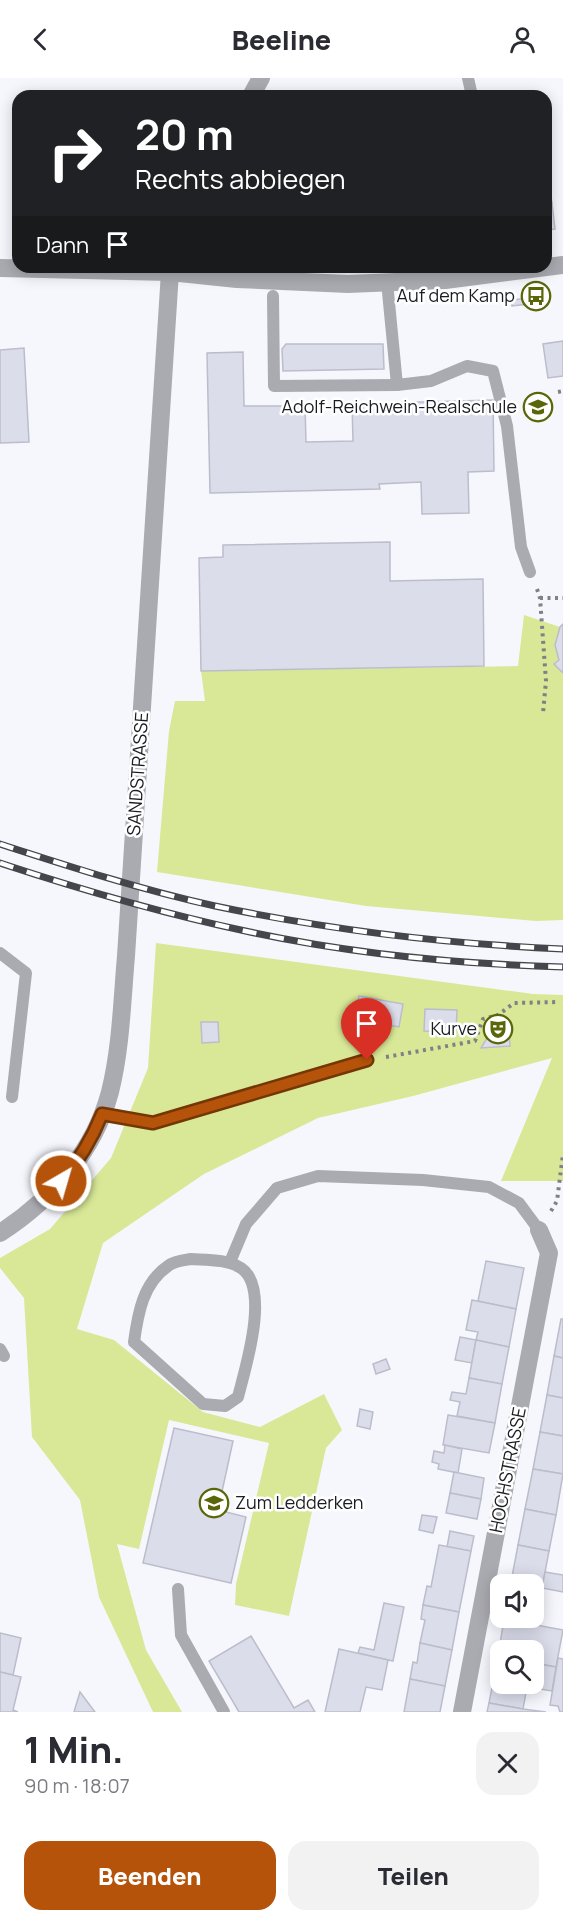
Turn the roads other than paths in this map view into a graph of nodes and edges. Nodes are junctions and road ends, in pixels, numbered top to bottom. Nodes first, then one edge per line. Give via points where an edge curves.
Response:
1 (171, 273) edge
2 (197, 273) edge
3 (501, 273) edge
4 (387, 282) junction
5 (273, 296) dead end
6 (397, 385) junction
7 (531, 572) road end
8 (0, 953) edge
9 (367, 1060) road end
10 (12, 1097) dead end
11 (102, 1114) junction
12 (539, 1230) joint
13 (0, 1233) edge
14 (230, 1262) junction
15 (178, 1589) dead end
16 (224, 1712) edge
17 (462, 1712) edge

1 - 11 street, SANDSTRASSE via 126,956 116,1062
2 - 4 street via 237,279
3 - 4 street
4 - 6 lane
5 - 6 lane via 274,386
6 - 7 lane via 431,381 467,366 493,371 507,426 521,547
8 - 10 lane via 26,973
9 - 11 lane via 153,1123
11 - 13 street, SANDSTRASSE via 74,1167 49,1195
12 - 14 lane via 519,1203 489,1187 318,1176 277,1188 246,1224
12 - 17 street, HOCHSTRASSE via 549,1253
14 - 14 lane via 191,1259 170,1264 152,1281 139,1310 134,1342 203,1404 225,1406 238,1397 252,1341 256,1308 253,1286 243,1269
15 - 16 lane via 181,1635

